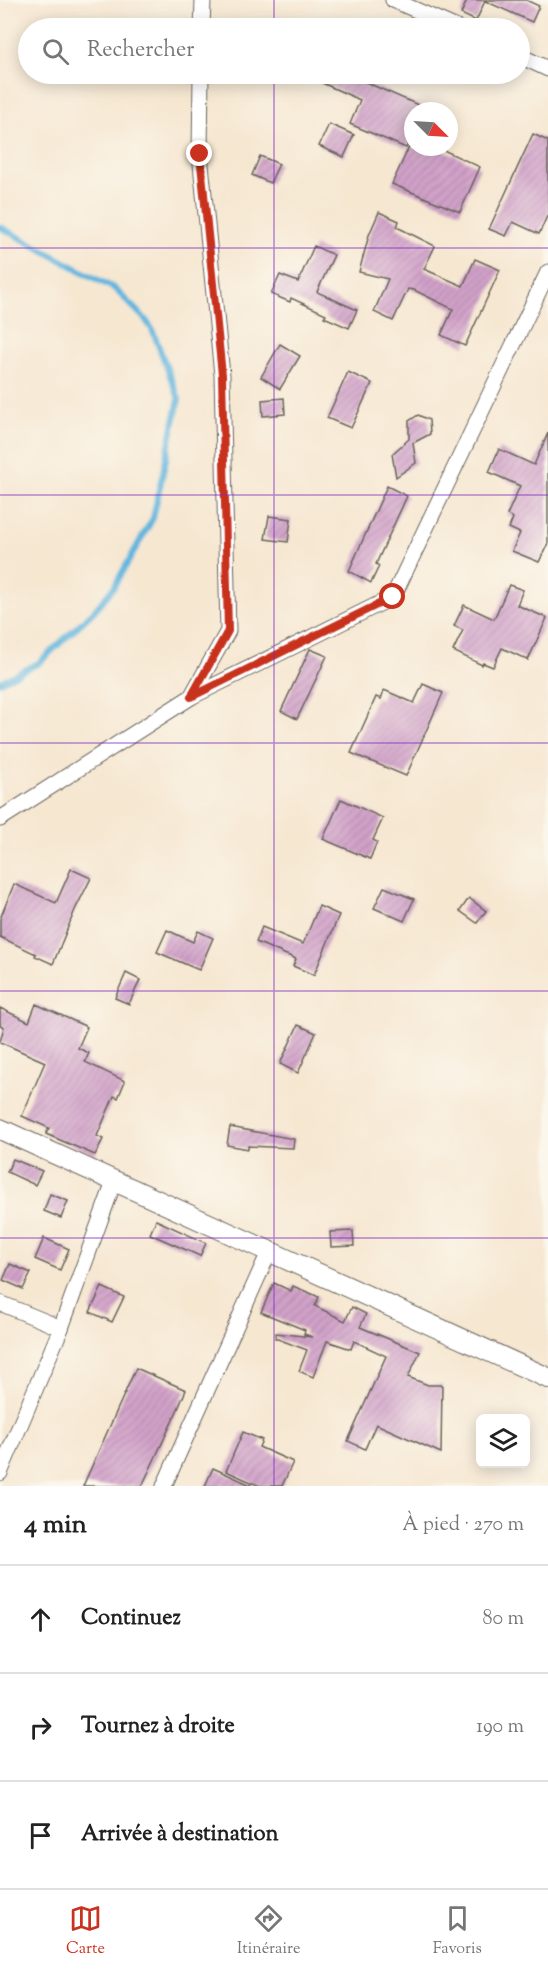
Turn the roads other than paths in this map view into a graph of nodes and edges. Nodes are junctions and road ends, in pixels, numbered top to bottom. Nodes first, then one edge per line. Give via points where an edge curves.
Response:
1 (203, 0) edge
2 (393, 0) edge
3 (202, 18) edge
4 (434, 18) edge
5 (530, 61) edge
6 (548, 69) edge
7 (201, 84) edge
8 (548, 272) edge
9 (191, 697) junction
10 (0, 819) edge
11 (0, 1129) edge
12 (114, 1182) junction
13 (269, 1252) junction
14 (0, 1303) edge
15 (61, 1328) junction
16 (548, 1378) edge
17 (0, 1473) edge
18 (164, 1486) edge

1 - 3 street
2 - 4 street
5 - 6 street
7 - 9 street via 200,154 222,375 228,631
8 - 9 street via 393,597
9 - 10 street
11 - 12 street
12 - 13 street
12 - 15 street
13 - 16 street
13 - 18 street
14 - 15 street
15 - 17 street

